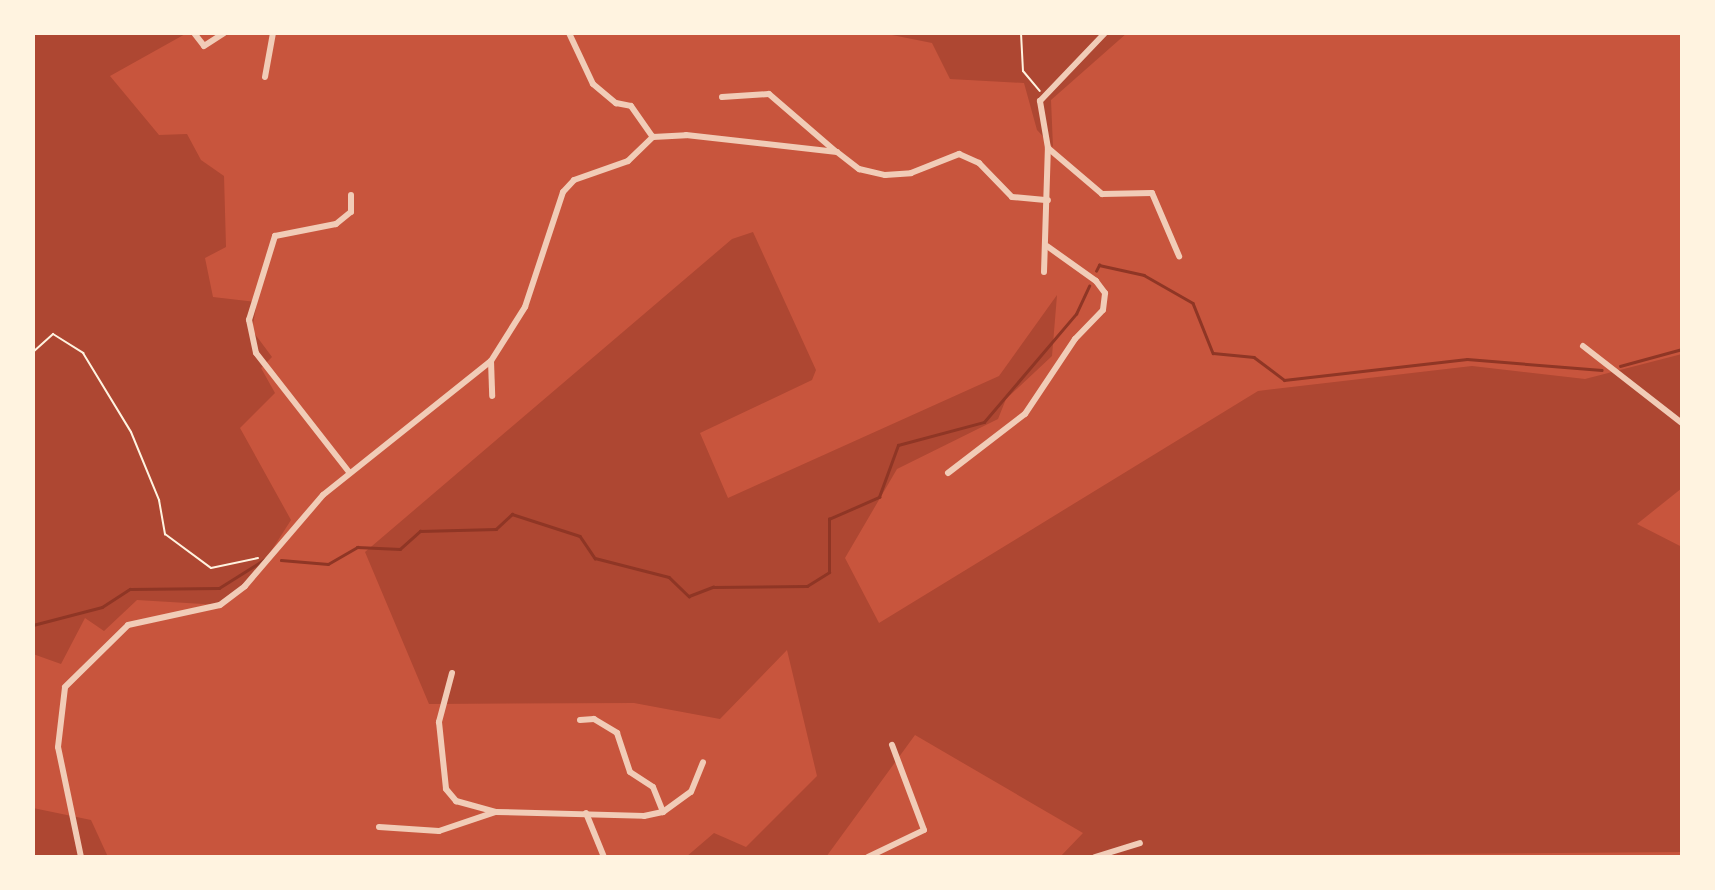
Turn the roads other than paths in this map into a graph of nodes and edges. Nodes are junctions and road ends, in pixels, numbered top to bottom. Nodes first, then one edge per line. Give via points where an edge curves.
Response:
1 (194, 33) edge
2 (224, 33) edge
3 (273, 33) edge
4 (569, 33) edge
5 (1105, 33) edge
6 (265, 77) dead end
7 (722, 97) dead end
8 (653, 137) junction
9 (1048, 148) junction
10 (836, 152) junction
11 (351, 195) dead end
12 (1048, 200) junction
13 (1046, 246) junction
14 (1179, 256) dead end
15 (1044, 272) dead end
16 (1583, 346) dead end
17 (491, 361) junction
18 (492, 396) dead end
19 (1682, 424) edge
20 (349, 472) junction
21 (948, 473) dead end
22 (452, 673) dead end
23 (580, 720) dead end
24 (892, 745) dead end
25 (703, 762) dead end
26 (496, 812) junction
27 (663, 812) junction
28 (586, 813) junction
29 (379, 827) dead end
30 (1140, 843) dead end
31 (81, 857) edge
32 (604, 857) edge
33 (868, 857) edge
34 (1095, 857) edge

1 - 2 street via 204,46
3 - 6 street
4 - 8 street via 593,84 616,103 631,106
5 - 9 street via 1043,93
7 - 10 street via 769,94
8 - 10 street
8 - 17 street via 635,157 581,177 563,192 525,307
9 - 12 street
9 - 14 street via 1102,194 1152,193
10 - 12 street via 867,173 900,176 959,154 979,163 1013,197
11 - 20 street via 351,212 336,224 275,236 249,320 256,353
12 - 13 street
13 - 15 street
13 - 21 street via 1096,281 1105,293 1103,310 1074,339 1025,414
16 - 19 street
17 - 18 street
17 - 20 street
20 - 31 street via 220,605 128,625 65,687 58,708 59,758
22 - 26 street via 439,722 446,789 456,801
23 - 27 street via 594,719 617,733 630,772 653,787
24 - 33 street via 925,830
25 - 27 street via 691,792
26 - 28 street
26 - 29 street via 439,831
27 - 28 street
28 - 32 street
30 - 34 street

